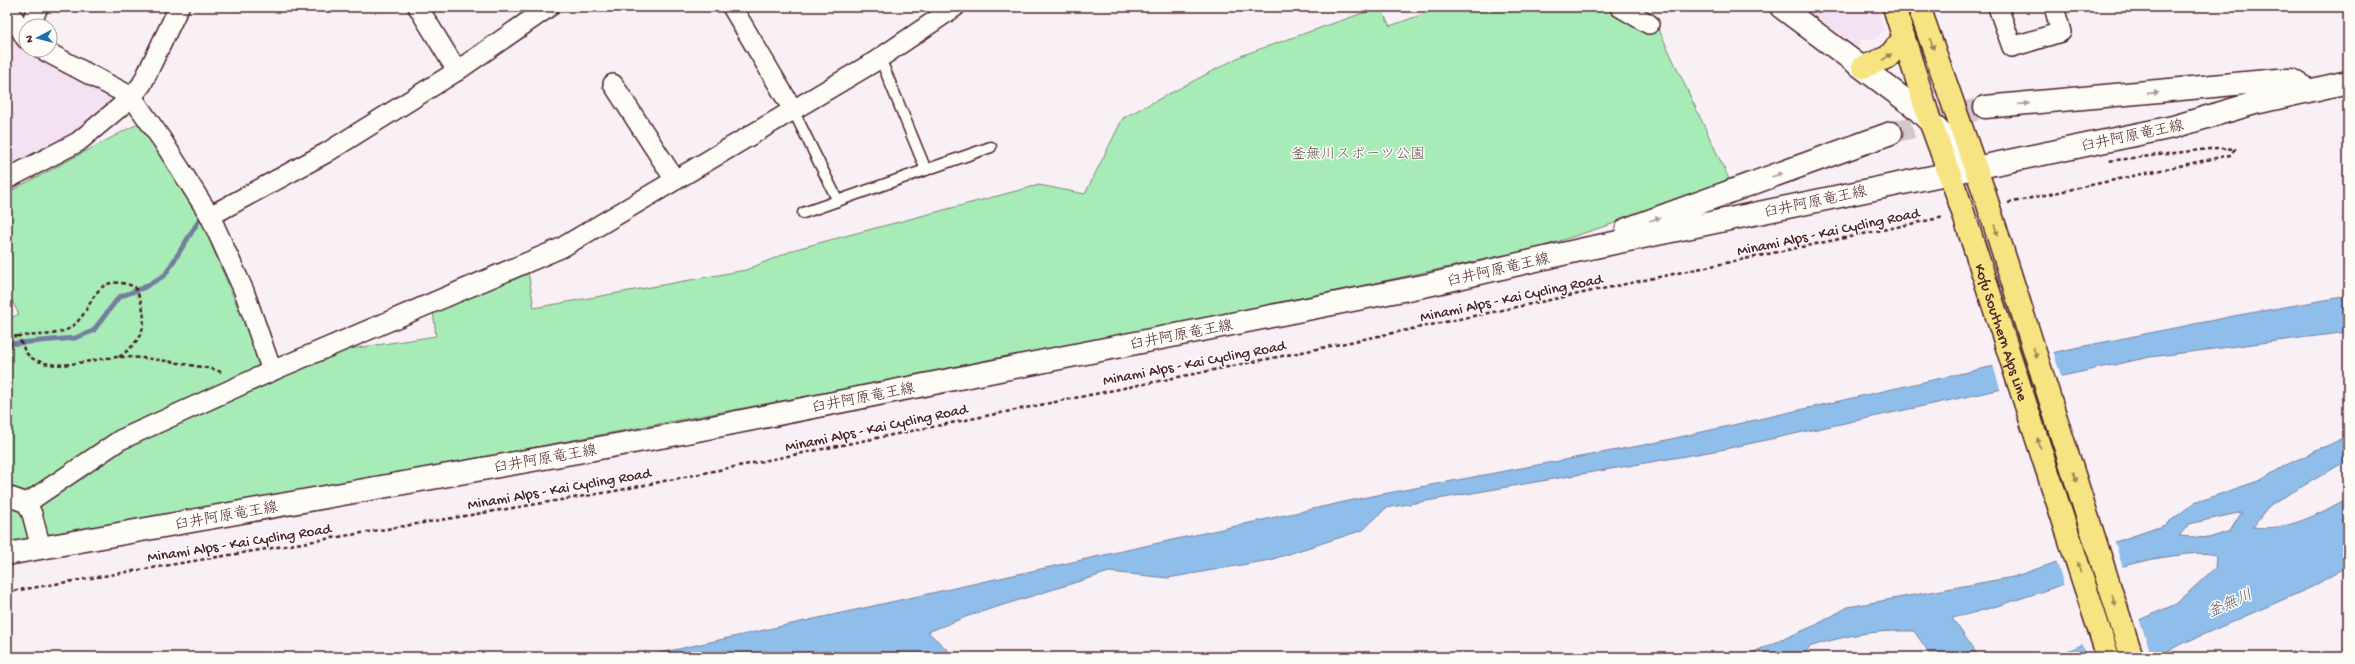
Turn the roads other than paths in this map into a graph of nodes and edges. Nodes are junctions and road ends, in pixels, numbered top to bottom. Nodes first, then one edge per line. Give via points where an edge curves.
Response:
1 (7, 7) edge
2 (38, 7) edge
3 (179, 7) edge
4 (418, 7) edge
5 (548, 7) edge
6 (732, 7) edge
7 (955, 7) edge
8 (1620, 7) edge
9 (1781, 7) edge
10 (1894, 7) edge
11 (1919, 7) edge
12 (1998, 7) edge
13 (2054, 7) edge
14 (34, 18) edge
15 (18, 22) edge
16 (1649, 24) dead end
17 (1904, 38) junction
18 (58, 58) edge
19 (880, 58) junction
20 (1863, 67) junction
21 (457, 71) junction
22 (2348, 82) edge
23 (613, 84) dead end
24 (2309, 90) junction
25 (132, 97) junction
26 (1985, 107) tunnel mouth
27 (793, 110) junction
28 (1930, 121) junction
29 (1891, 133) tunnel mouth
30 (991, 147) dead end
31 (1976, 168) junction
32 (926, 170) junction
33 (1950, 174) junction
34 (7, 179) edge
35 (675, 180) junction
36 (838, 201) junction
37 (803, 213) dead end
38 (210, 216) junction
39 (1580, 250) junction
40 (272, 371) junction
41 (7, 496) edge
42 (27, 503) junction
43 (41, 548) junction
44 (7, 554) edge
45 (2108, 657) edge
46 (2132, 657) edge

1 - 15 street
2 - 14 street
3 - 25 street via 142,84
4 - 21 street
5 - 21 street
6 - 27 street
7 - 19 street
8 - 16 street
9 - 20 main road
10 - 17 main road, Kofu Southern Alps Line
11 -> 31 main road, Kofu Southern Alps Line
12 - 13 street via 2012,47 2061,32
20 -> 17 main road via 1888,57
17 - 28 main road, Kofu Southern Alps Line
18 - 25 street
19 - 27 street
19 - 32 lane
20 - 28 main road
21 - 38 street via 326,153
22 - 24 main road, 臼井阿原竜王線
23 - 35 street
26 -> 24 main road via 2278,80 2292,80
24 - 31 main road, 臼井阿原竜王線 via 2173,127
25 - 34 street via 78,142
25 - 38 street
27 - 35 street
27 - 36 lane
28 - 31 main road
28 - 33 main road, Kofu Southern Alps Line
39 -> 29 main road via 1627,229
30 - 32 lane
31 - 33 main road, 臼井阿原竜王線
31 -> 46 main road, Kofu Southern Alps Line, bridge via 1992,199
32 - 36 lane
33 - 39 main road, 臼井阿原竜王線
45 -> 33 main road, Kofu Southern Alps Line, bridge
35 - 40 street via 561,248
36 - 37 lane
38 - 40 street via 244,291
39 - 43 main road, 臼井阿原竜王線 via 1421,286 680,433
40 - 42 street via 120,440
41 - 42 street
42 - 43 street
43 - 44 main road, 臼井阿原竜王線

